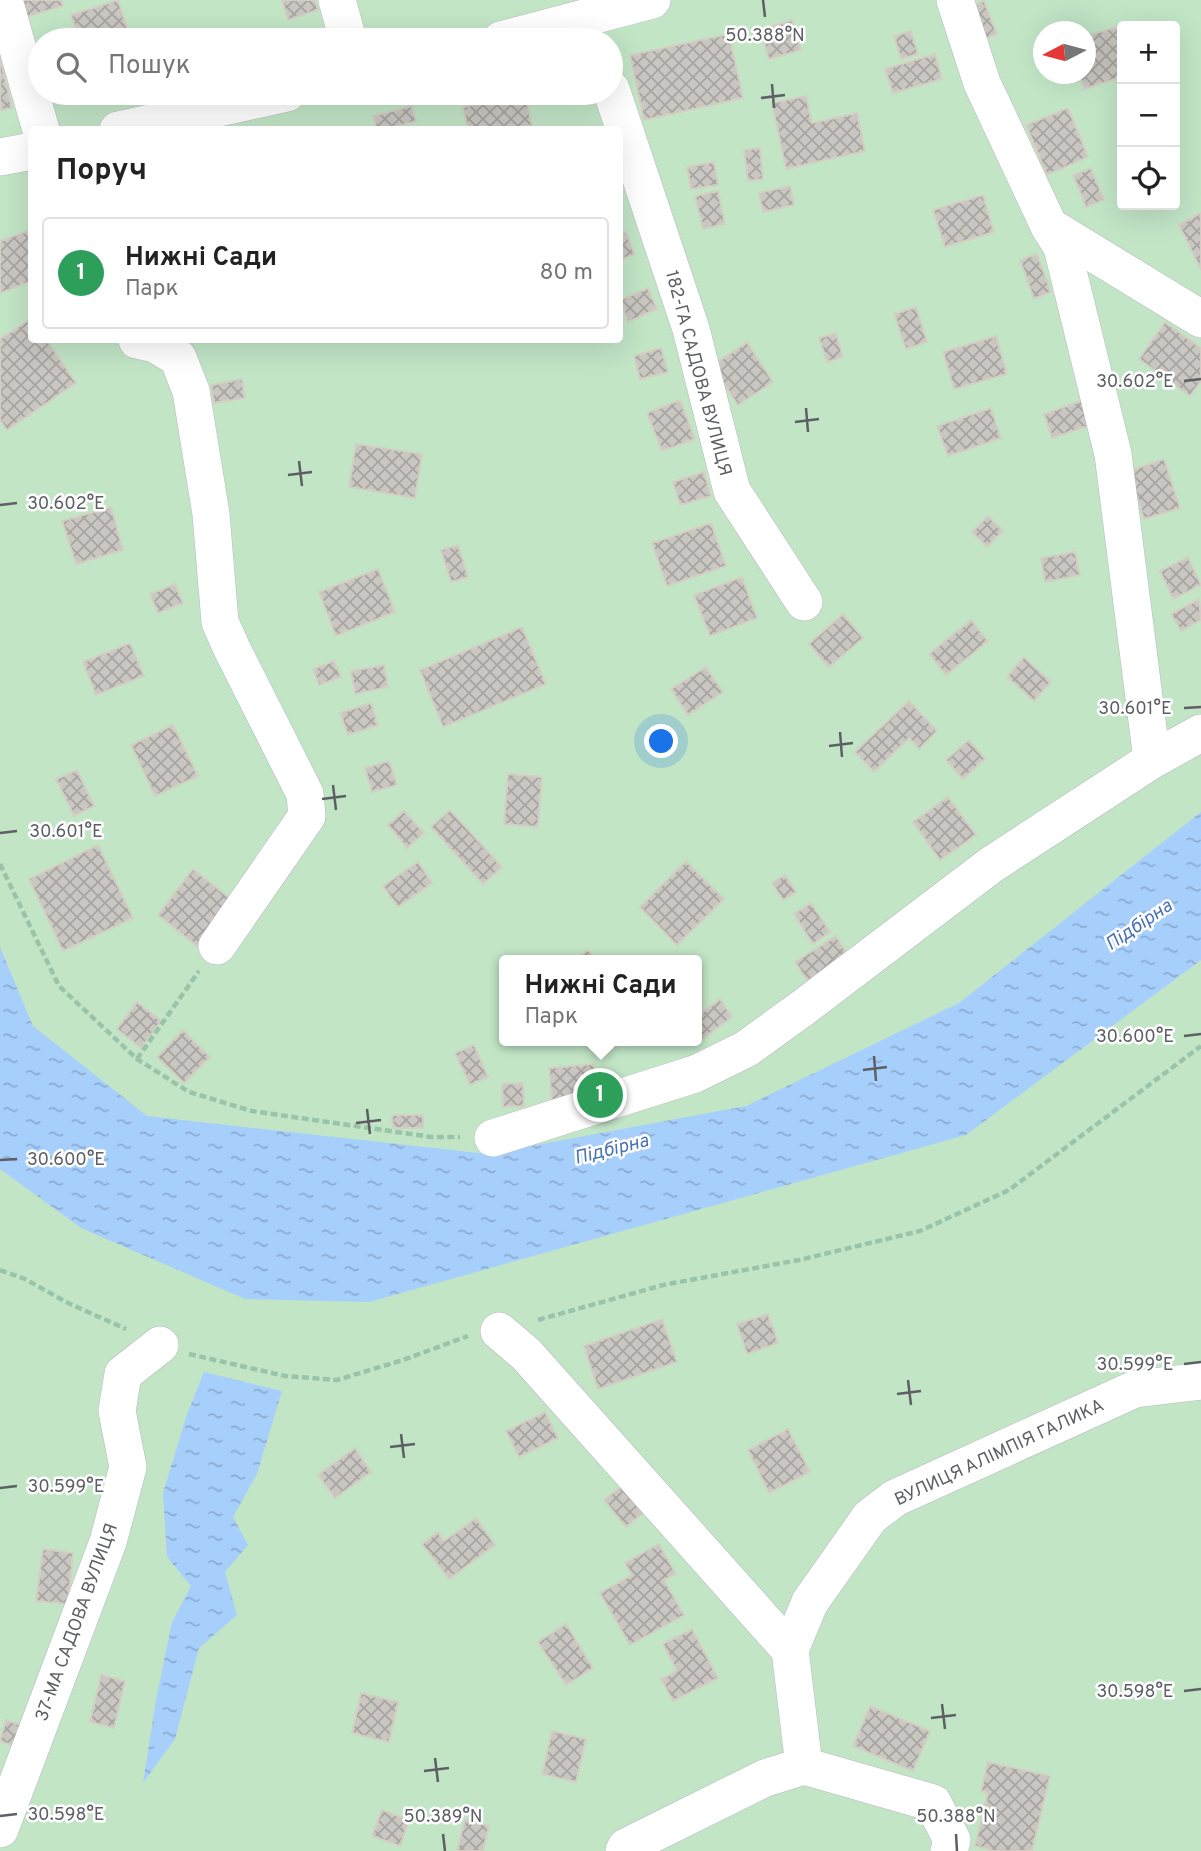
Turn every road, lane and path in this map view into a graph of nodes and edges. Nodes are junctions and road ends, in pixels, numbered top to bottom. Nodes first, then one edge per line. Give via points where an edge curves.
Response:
1 (4, 0) edge
2 (337, 0) edge
3 (652, 0) edge
4 (955, 0) edge
5 (345, 28) edge
6 (593, 28) edge
7 (28, 84) edge
8 (34, 105) edge
9 (232, 105) edge
10 (616, 105) edge
11 (40, 126) edge
12 (136, 126) edge
13 (28, 151) edge
14 (0, 157) edge
15 (1049, 226) junction
16 (1201, 319) edge
17 (150, 343) edge
18 (804, 602) dead end
19 (1201, 733) edge
20 (1152, 760) junction
21 (0, 864) edge
22 (217, 946) joint
23 (1201, 1046) edge
24 (137, 1059) junction
25 (493, 1138) joint
26 (0, 1270) edge
27 (499, 1331) junction
28 (160, 1345) junction
29 (1201, 1381) edge
30 (790, 1650) junction
31 (804, 1766) junction
32 (0, 1829) edge
33 (624, 1851) edge
34 (949, 1851) edge

1 - 7 street
2 - 5 street
3 - 6 street
4 - 15 street via 982,83
8 - 11 street
9 - 12 street
10 - 18 street, 182-ГА САДОВА ВУЛИЦЯ via 691,329 732,491
13 - 14 street
15 - 16 street
15 - 20 street via 1062,247 1114,454
17 - 22 street via 178,358 191,391 211,514 220,621 305,794 307,816
19 - 20 street
20 - 25 street via 991,865 746,1049 695,1074
21 - 24 path via 59,986
22 - 24 path
23 - 27 path via 1009,1190 920,1231 663,1285
24 - 25 path via 189,1092 253,1111 431,1137
26 - 28 path
27 - 28 path via 466,1337 337,1380 285,1376
27 - 30 street via 526,1354
28 - 32 street, 37-МА САДОВА ВУЛИЦЯ via 123,1374 117,1411 128,1467 108,1542
29 - 30 street, ВУЛИЦЯ АЛІМПІЯ ГАЛИКА via 1135,1389 895,1498 870,1517 810,1602
30 - 31 street
31 - 33 street via 765,1778
31 - 34 street via 933,1803 952,1840

